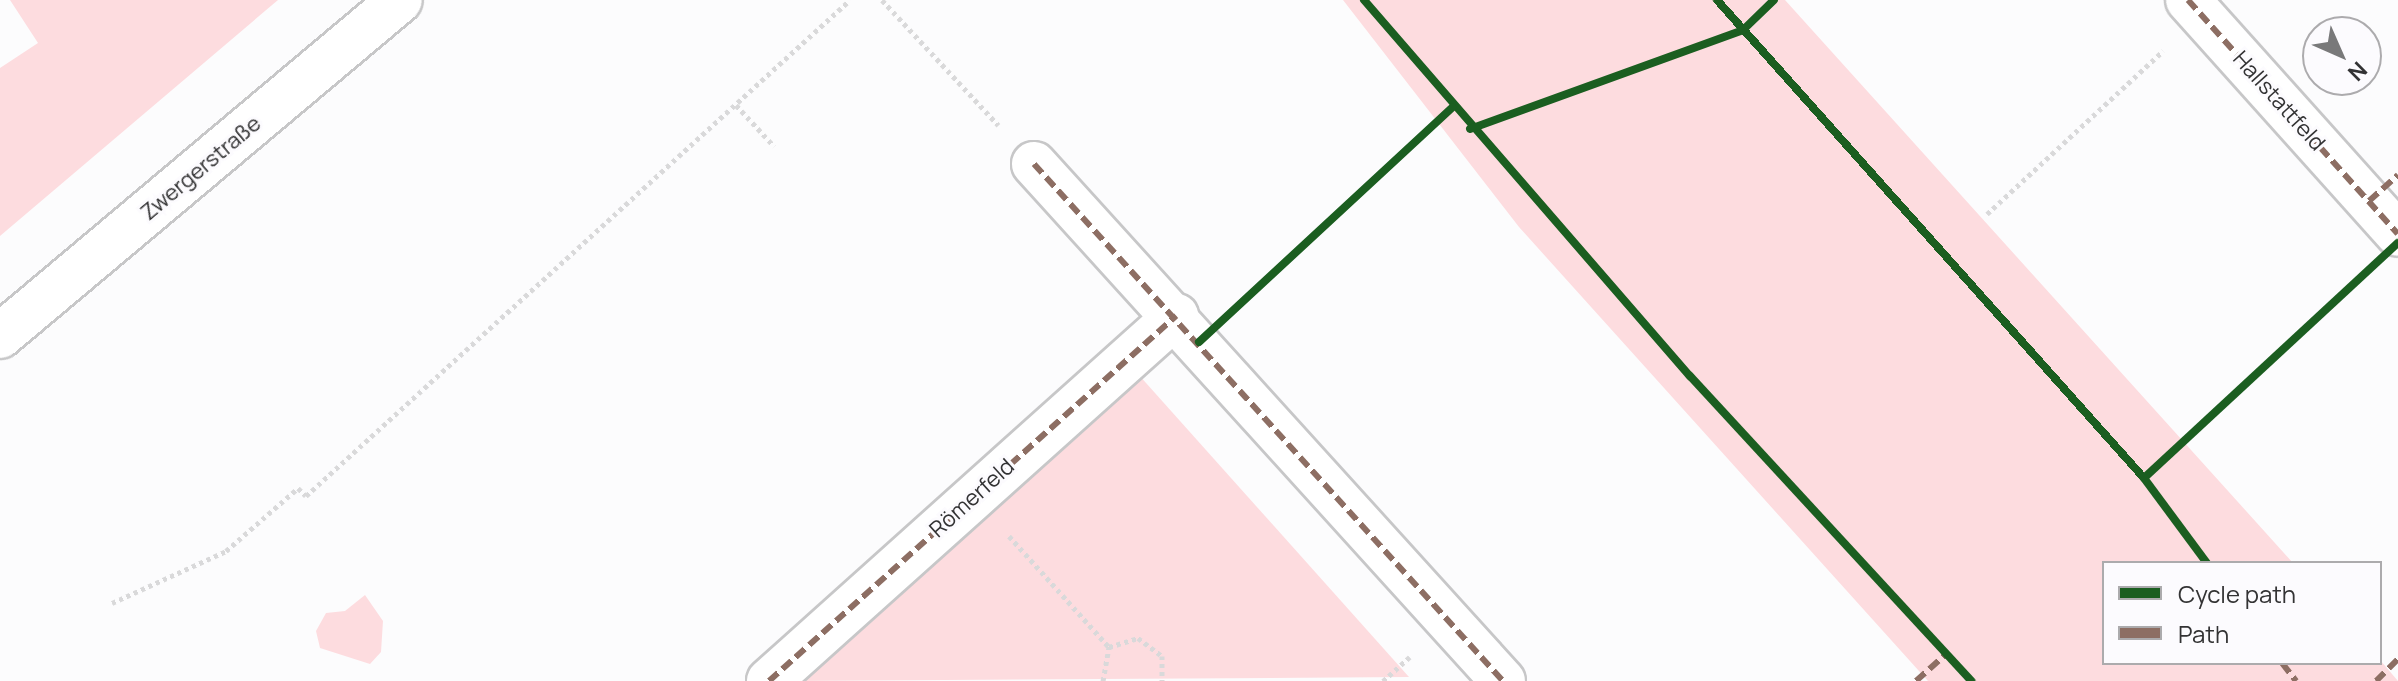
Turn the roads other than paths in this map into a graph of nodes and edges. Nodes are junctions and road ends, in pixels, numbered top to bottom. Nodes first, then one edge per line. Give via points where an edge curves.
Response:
1 (400, 0) edge
2 (2195, 8) edge
3 (1034, 164) road end
4 (2384, 188) edge
5 (2398, 234) edge
6 (1176, 316) junction
7 (0, 336) edge
8 (769, 681) edge
9 (1503, 681) edge

1 - 7 street, Zwergerstraße
2 - 4 street, Hallstattfeld
3 - 6 street
4 - 5 street, Hallstattfeld
6 - 8 street, Römerfeld
6 - 9 street

